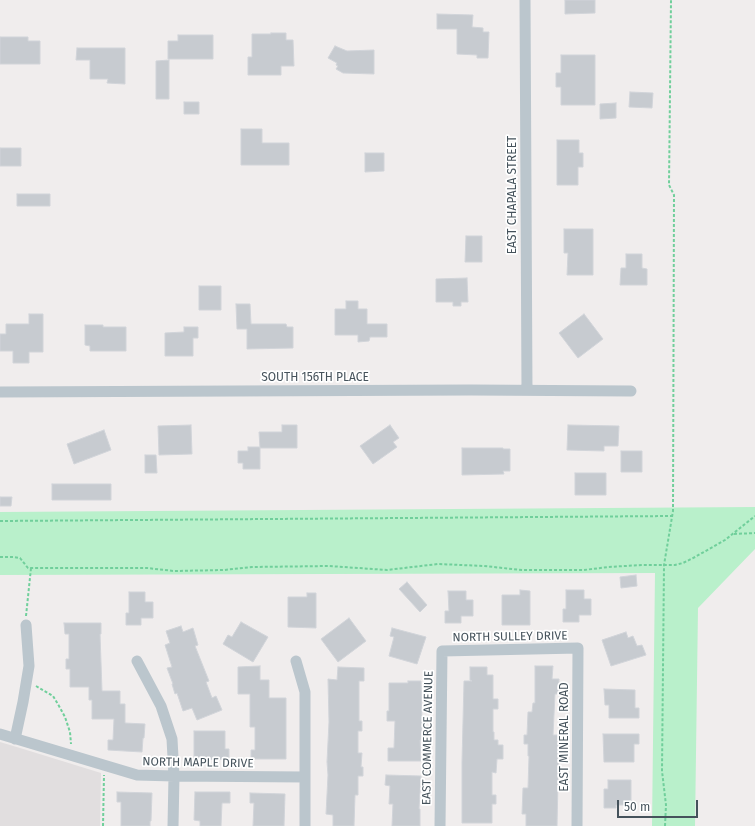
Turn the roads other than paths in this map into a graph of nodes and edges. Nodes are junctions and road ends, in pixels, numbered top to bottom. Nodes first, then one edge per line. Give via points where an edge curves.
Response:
1 (525, 0) edge
2 (527, 390) junction
3 (631, 391) dead end
4 (0, 392) edge
5 (26, 625) road end
6 (578, 648) joint
7 (442, 651) joint
8 (137, 661) dead end
9 (296, 661) dead end
10 (0, 734) edge
11 (15, 739) junction
12 (174, 776) junction
13 (305, 777) junction
14 (173, 826) edge
15 (304, 826) edge
16 (440, 826) edge
17 (577, 826) edge

1 - 2 street, EAST CHAPALA STREET
2 - 3 street, SOUTH 156TH PLACE
2 - 4 street, SOUTH 156TH PLACE
5 - 11 street via 29,666
6 - 7 street, NORTH SULLEY DRIVE
6 - 17 street, EAST MINERAL ROAD
7 - 16 street, EAST COMMERCE AVENUE
8 - 12 street via 161,706 172,739
9 - 13 street via 305,692
10 - 11 street, NORTH MAPLE DRIVE
11 - 12 street, NORTH MAPLE DRIVE via 137,775
12 - 13 street, NORTH MAPLE DRIVE
12 - 14 street
13 - 15 street

